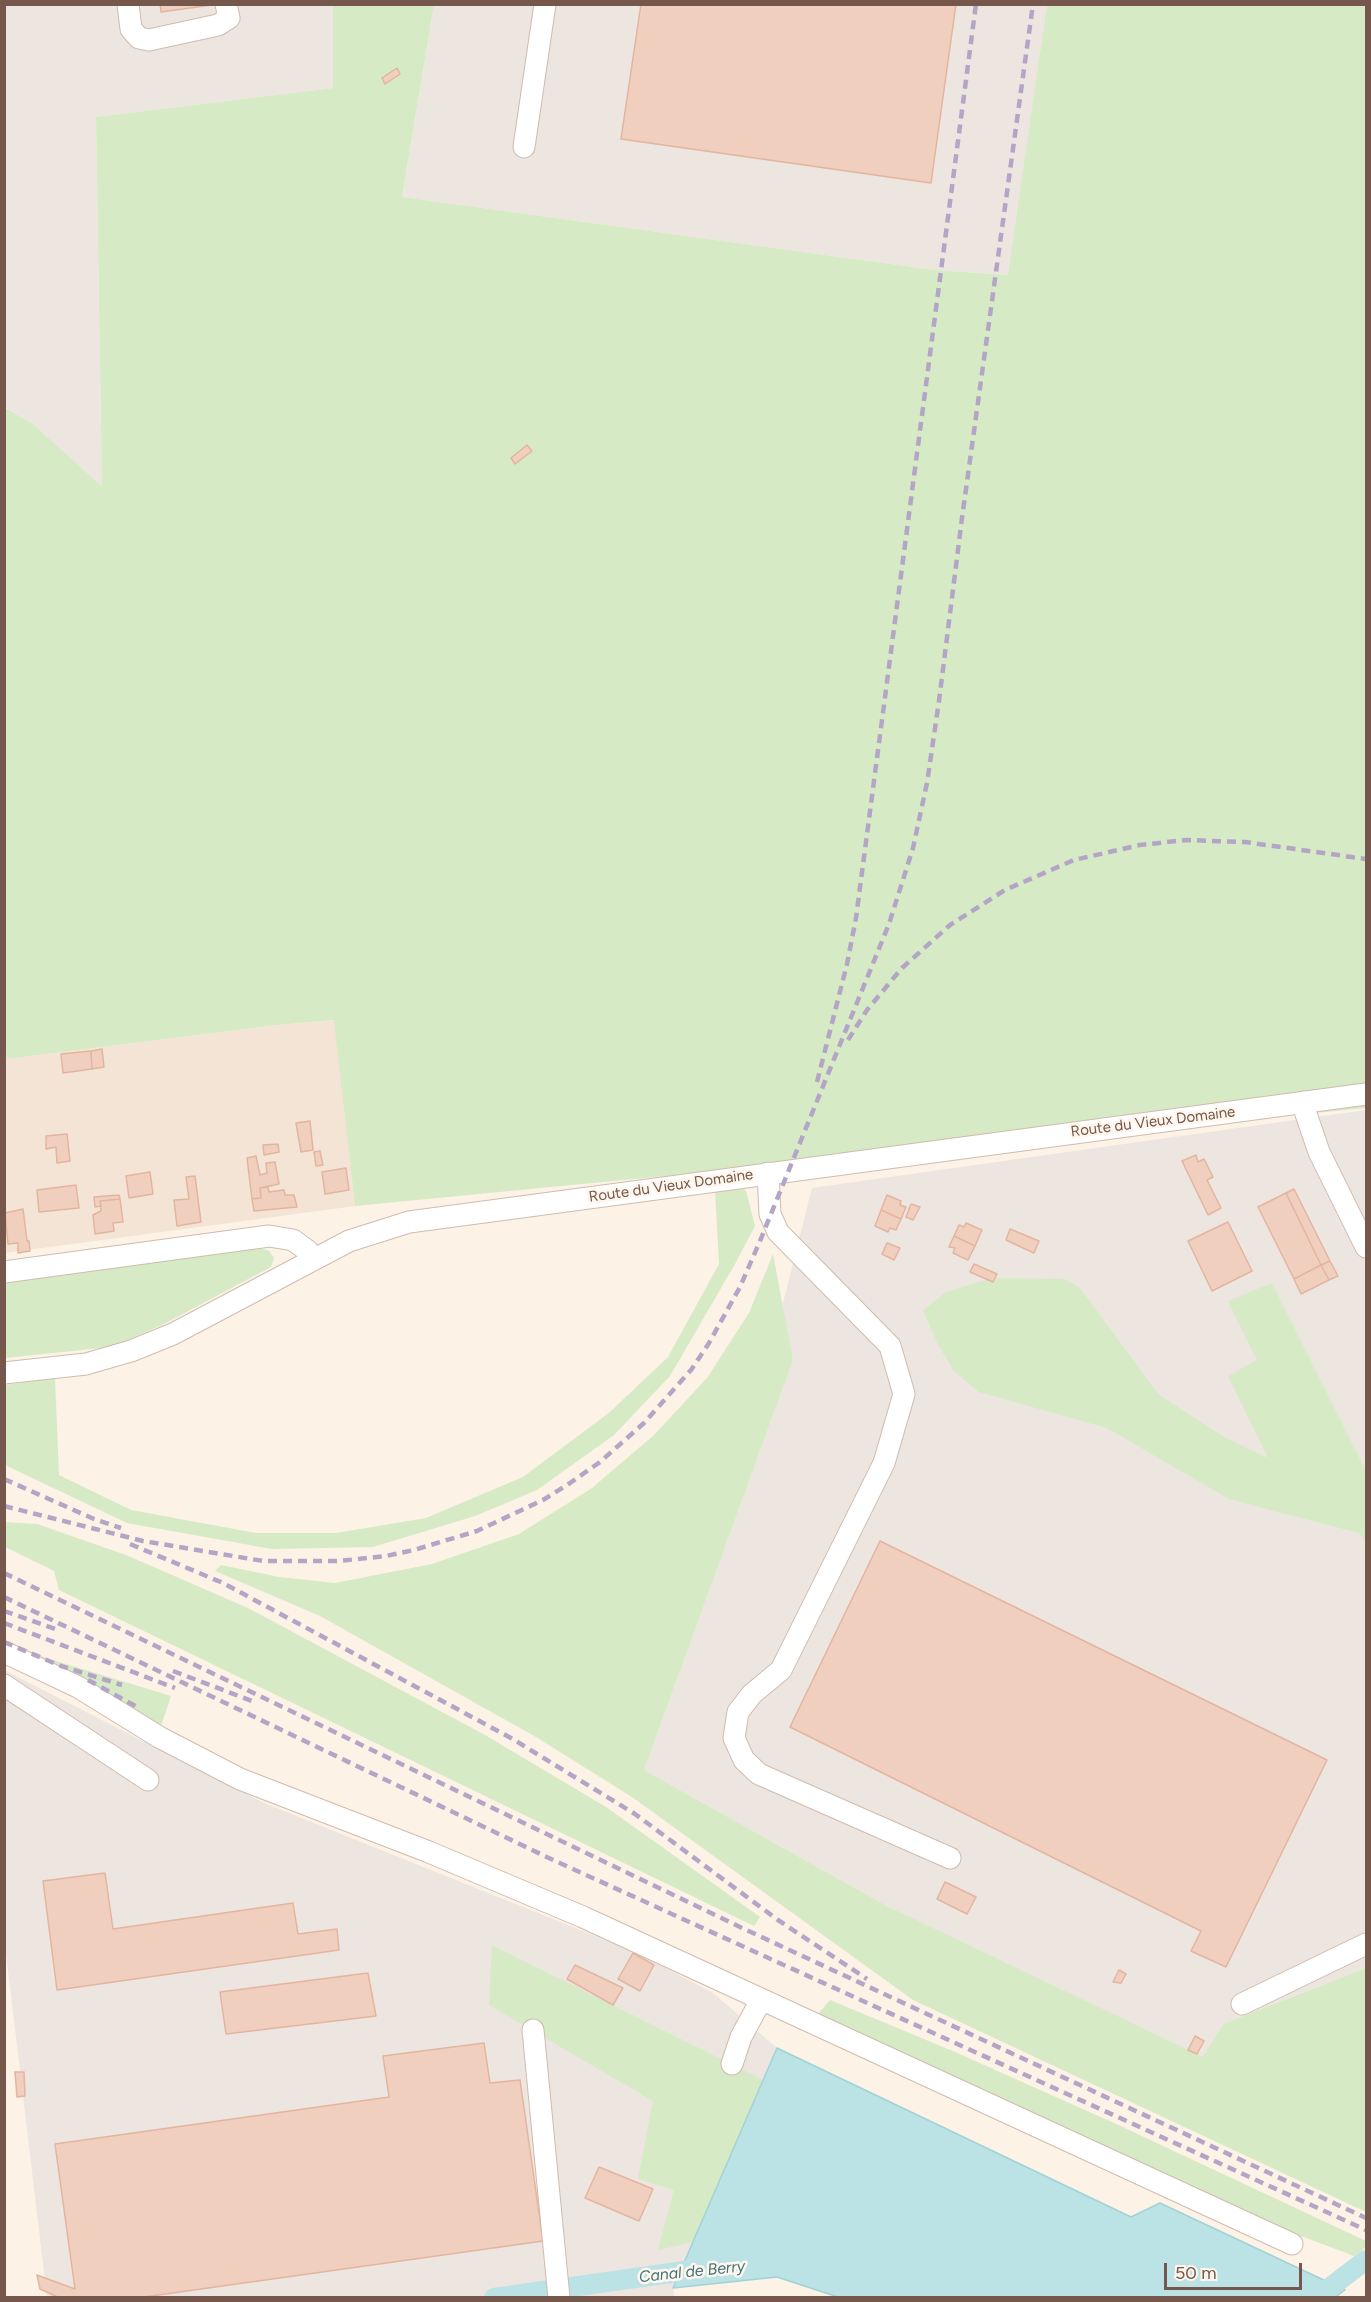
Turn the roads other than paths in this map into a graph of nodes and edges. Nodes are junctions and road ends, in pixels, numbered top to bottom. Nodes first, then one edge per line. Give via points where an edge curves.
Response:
1 (128, 4) edge
2 (226, 4) edge
3 (545, 4) edge
4 (524, 147) dead end
5 (1366, 1094) edge
6 (1304, 1102) junction
7 (768, 1173) junction
8 (1366, 1247) edge
9 (313, 1260) junction
10 (4, 1272) edge
11 (4, 1373) edge
12 (4, 1652) edge
13 (4, 1685) edge
14 (148, 1780) dead end
15 (950, 1858) dead end
16 (1366, 1944) edge
17 (761, 2000) junction
18 (1242, 2004) dead end
19 (533, 2030) dead end
20 (732, 2064) dead end
21 (1292, 2244) dead end
22 (559, 2298) edge

1 - 2 street via 132,29 139,38 149,40 218,26 229,18
3 - 4 street
5 - 6 street, Route du Vieux Domaine
6 - 7 street, Route du Vieux Domaine
6 - 8 street via 1319,1152
7 - 9 street, Route du Vieux Domaine via 409,1222 349,1241
7 - 15 street via 770,1214 778,1232 890,1346 904,1394 884,1463 781,1670 752,1694 738,1712 734,1738 744,1760 759,1774
9 - 10 street via 293,1240 269,1236
9 - 11 street, Route du Vieux Domaine via 131,1352 86,1364
12 - 17 street via 78,1687 159,1737 240,1779 550,1903
13 - 14 street
16 - 18 street
17 - 20 street
17 - 21 street
19 - 22 street

